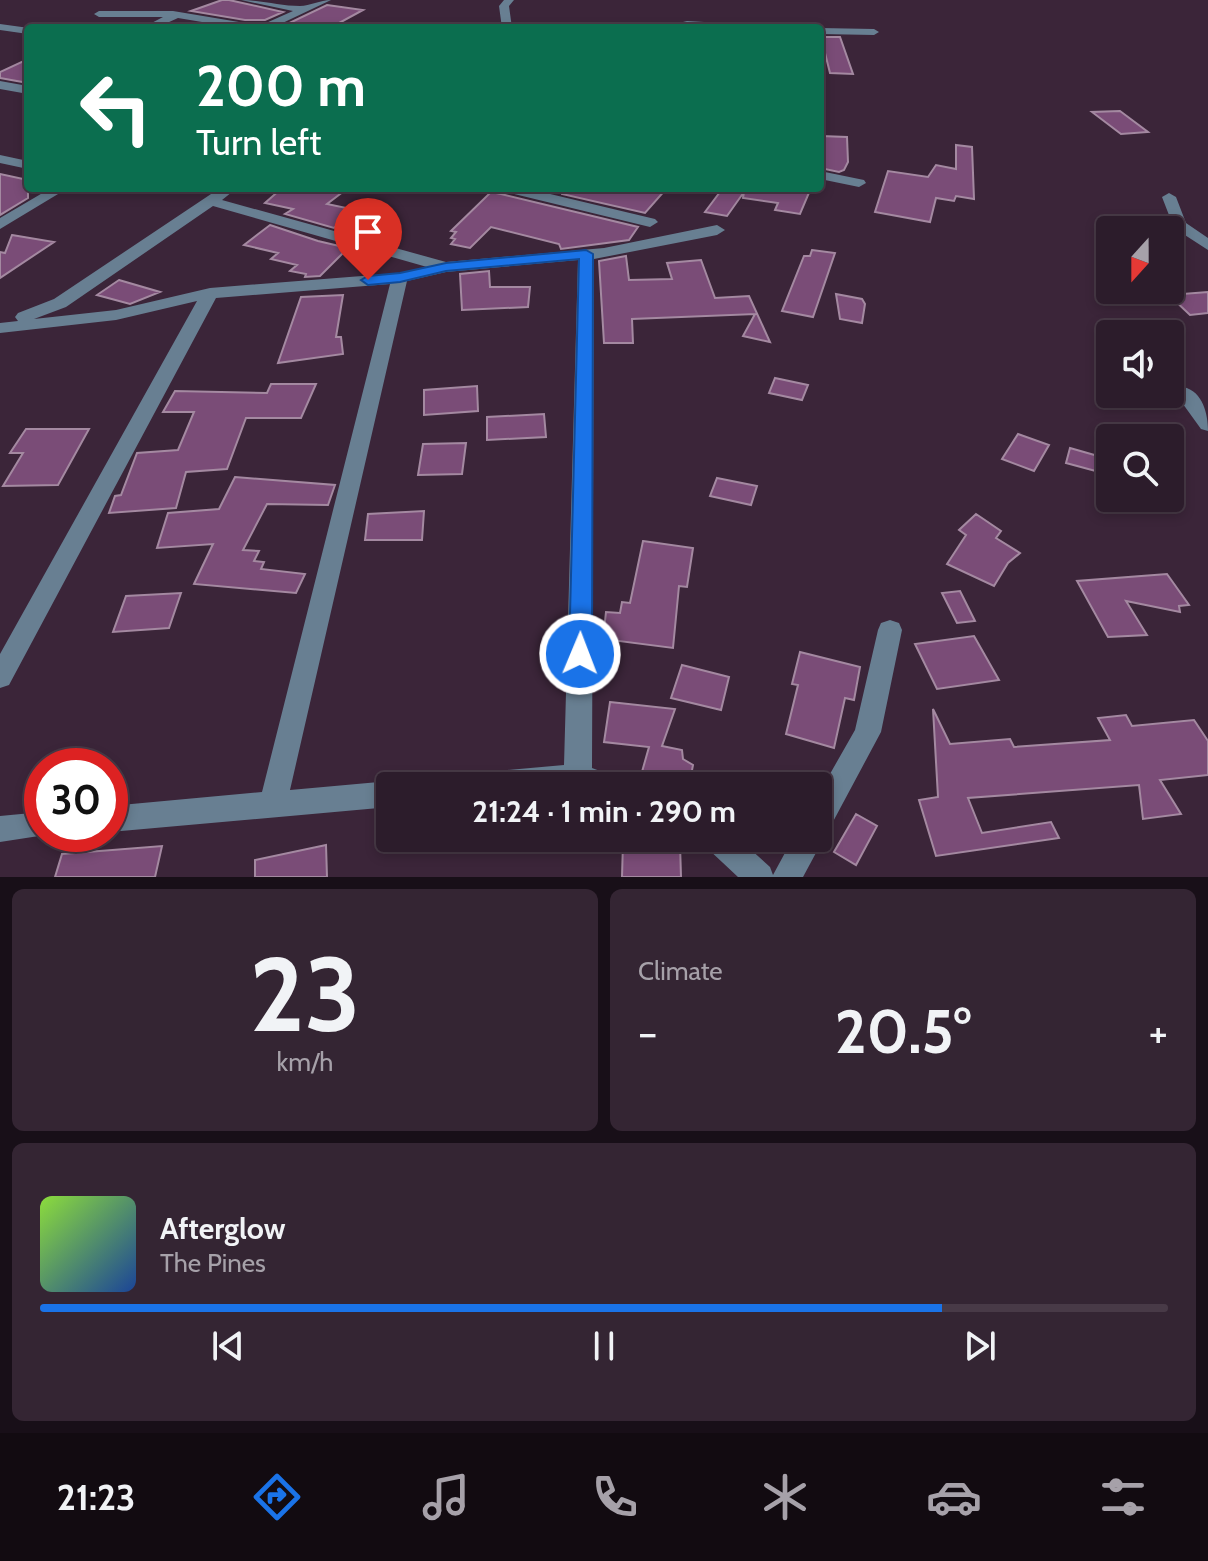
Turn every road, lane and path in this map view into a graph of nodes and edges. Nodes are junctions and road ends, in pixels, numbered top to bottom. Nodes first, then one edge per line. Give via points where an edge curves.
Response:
1 (246, 0) edge
2 (326, 0) edge
3 (509, 0) edge
4 (305, 10) junction
5 (687, 10) dead end
6 (99, 14) dead end
7 (177, 15) junction
8 (156, 24) edge
9 (237, 24) edge
10 (273, 24) edge
11 (506, 24) edge
12 (687, 24) edge
13 (0, 27) edge
14 (24, 30) edge
15 (824, 31) edge
16 (874, 32) dead end
17 (0, 85) edge
18 (24, 89) edge
19 (0, 159) edge
20 (24, 164) edge
21 (824, 176) edge
22 (859, 183) dead end
23 (54, 192) edge
24 (224, 192) edge
25 (524, 192) edge
26 (1169, 197) dead end
27 (211, 201) junction
28 (650, 222) dead end
29 (0, 224) edge
30 (717, 230) dead end
31 (1208, 245) edge
32 (586, 254) junction
33 (446, 267) junction
34 (400, 278) junction
35 (210, 293) junction
36 (0, 327) edge
37 (1184, 393) dead end
38 (1208, 425) edge
39 (890, 630) dead end
40 (0, 678) edge
41 (578, 772) edge
42 (376, 795) edge
43 (832, 797) edge
44 (273, 804) junction
45 (128, 817) edge
46 (24, 827) edge
47 (0, 829) edge
48 (732, 852) edge
49 (801, 852) edge
50 (759, 877) edge
51 (787, 877) edge

1 - 4 street
2 - 4 street
3 - 11 street via 504,6
4 - 10 street
5 - 12 street
6 - 7 street
7 - 8 street
7 - 9 street
13 - 14 street
15 - 16 street
17 - 18 street
19 - 20 street
21 - 22 street
23 - 29 street
24 - 27 street
25 - 28 street
26 - 31 street via 1179,225
27 - 33 street
27 - 36 street via 60,303
30 - 32 street
32 - 33 street
32 - 41 street
33 - 34 street
34 - 35 street
34 - 44 street
35 - 36 street via 116,315
35 - 40 street
37 - 38 street
39 - 43 street via 868,732
42 - 44 street
44 - 45 street
46 - 47 street
48 - 50 street
49 - 51 street

